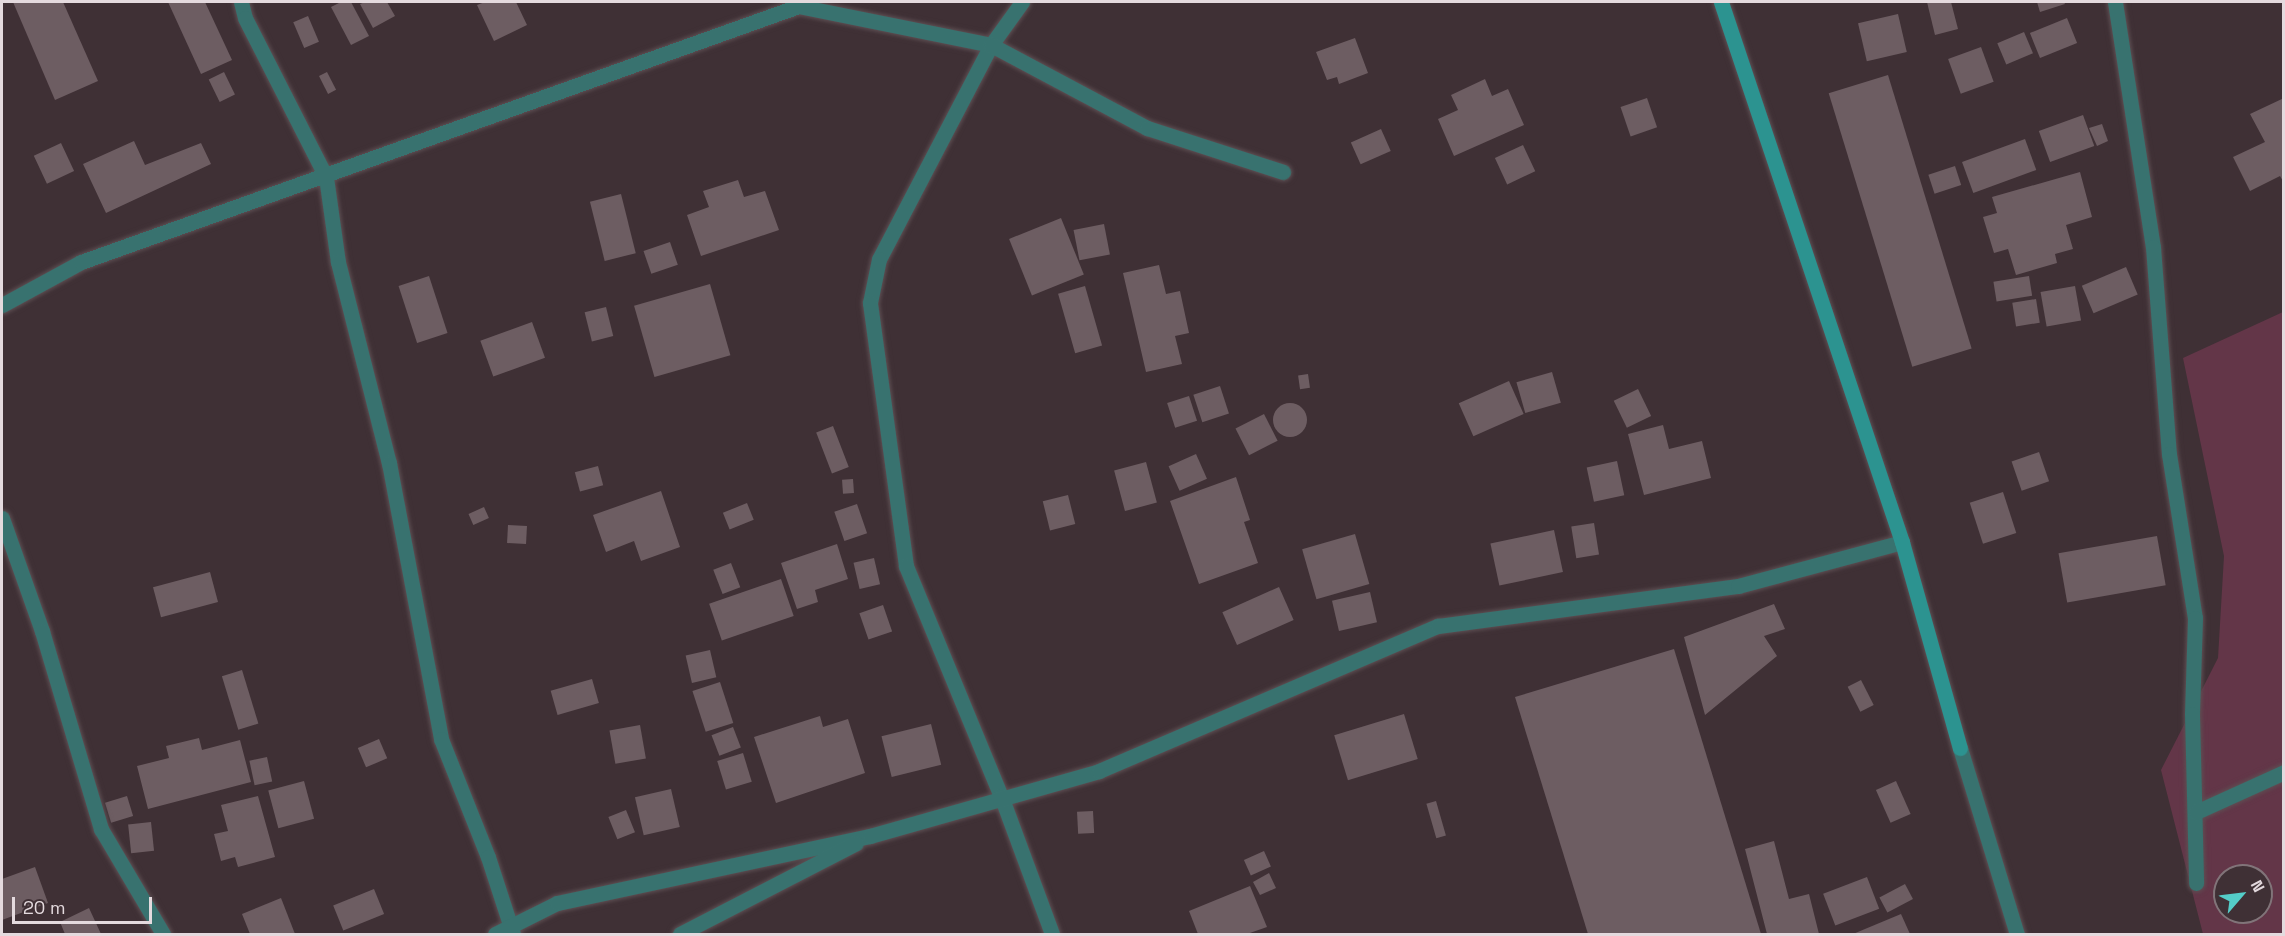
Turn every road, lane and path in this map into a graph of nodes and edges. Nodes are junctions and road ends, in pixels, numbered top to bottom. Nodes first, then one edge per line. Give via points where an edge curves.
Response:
1 (241, 2) edge
2 (1022, 2) edge
3 (1721, 2) edge
4 (2115, 2) edge
5 (801, 3) edge
6 (991, 45) junction
7 (1282, 172) dead end
8 (326, 177) junction
9 (2, 304) edge
10 (2, 518) edge
11 (1902, 542) junction
12 (2283, 772) edge
13 (1001, 796) junction
14 (2196, 812) junction
15 (870, 836) junction
16 (2196, 883) dead end
17 (510, 930) edge
18 (163, 934) edge
19 (495, 934) edge
20 (680, 934) edge
21 (1052, 934) edge
22 (2017, 934) edge

1 - 8 street via 245,18
2 - 6 street
3 - 11 street
4 - 14 street via 2153,247 2169,454 2195,618 2192,714
5 - 6 street
5 - 8 street
6 - 7 street via 1148,128
6 - 13 street via 879,259 870,303 906,566
8 - 9 street via 81,262
8 - 17 street via 338,262 389,463 441,739 488,857
10 - 18 street via 42,631 102,829
11 - 13 street via 1738,585 1438,626 1099,771
11 - 22 street
12 - 14 street
13 - 15 street
13 - 21 street
14 - 16 street
15 - 17 street via 557,903
15 - 20 street
17 - 19 street

